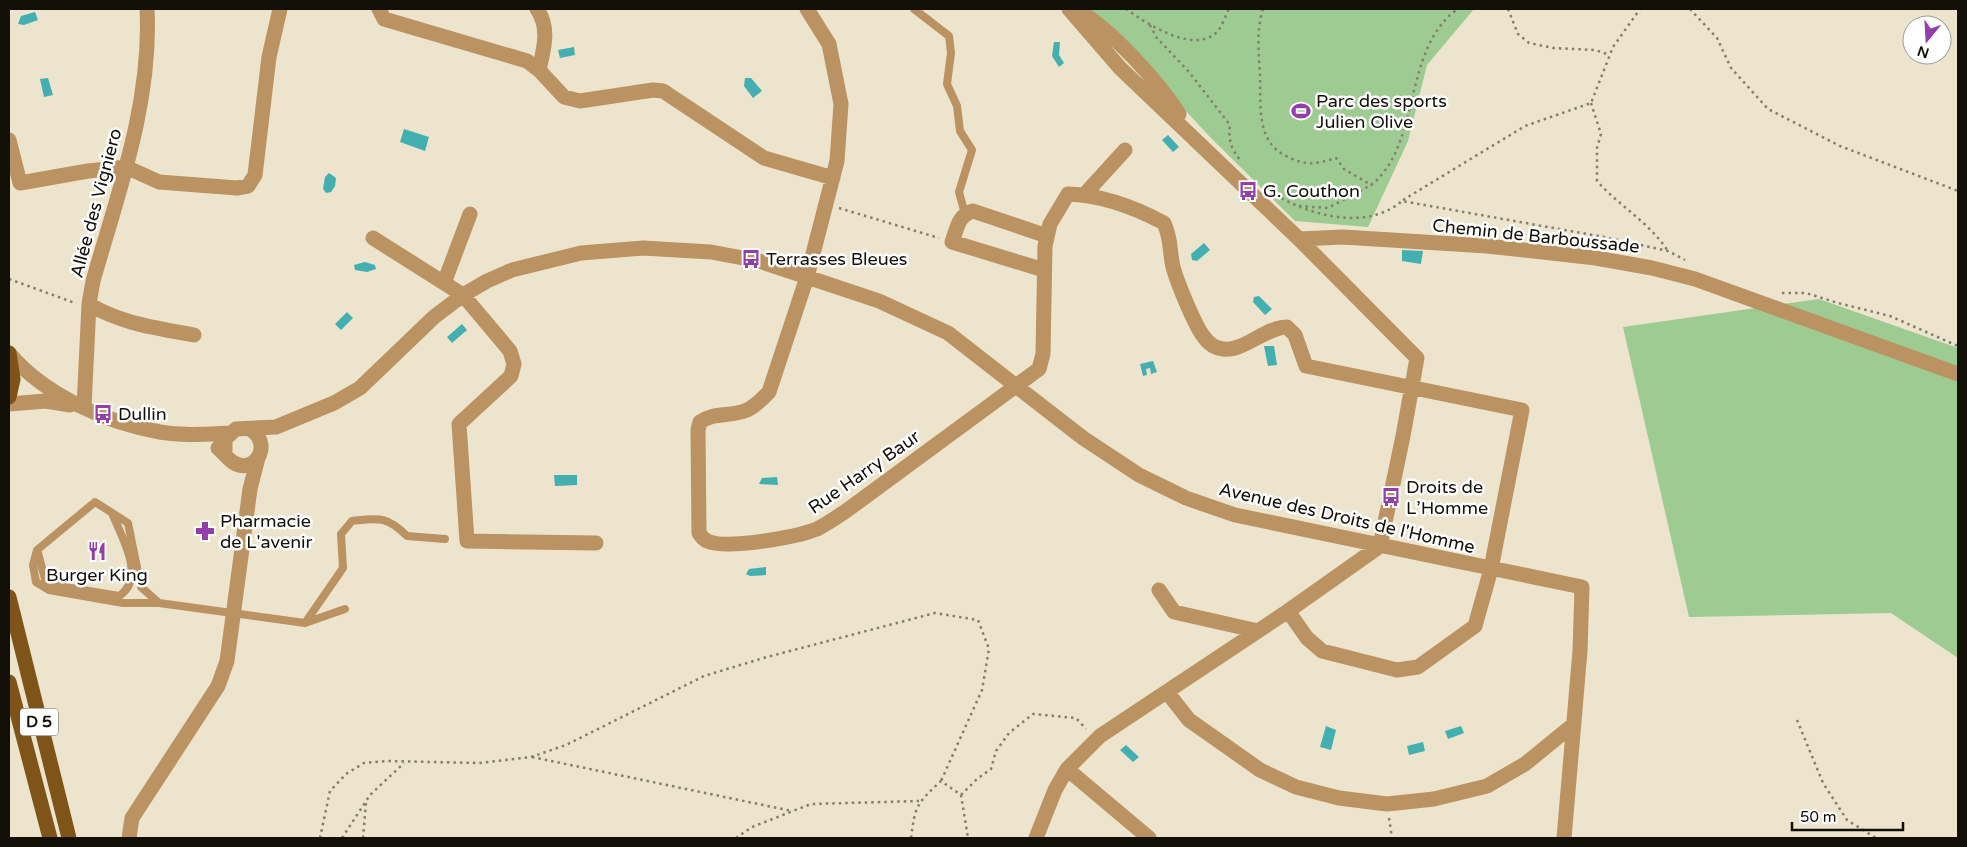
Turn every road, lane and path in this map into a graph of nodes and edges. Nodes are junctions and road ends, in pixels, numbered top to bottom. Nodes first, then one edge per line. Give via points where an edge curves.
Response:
1 (147, 9) edge
2 (280, 9) edge
3 (379, 9) edge
4 (537, 9) edge
5 (808, 9) edge
6 (914, 9) edge
7 (1069, 9) edge
8 (1075, 9) edge
9 (1126, 9) edge
10 (1229, 9) edge
11 (1263, 9) edge
12 (1458, 9) edge
13 (1508, 9) edge
14 (1640, 9) edge
15 (1690, 9) edge
16 (1150, 25) junction
17 (1111, 46) junction
18 (1610, 55) junction
19 (539, 70) junction
20 (1591, 103) junction
21 (9, 140) edge
22 (1125, 150) dead end
23 (1244, 165) dead end
24 (126, 167) junction
25 (833, 178) junction
26 (1372, 184) junction
27 (1958, 191) edge
28 (1084, 195) junction
29 (1402, 201) dead end
30 (826, 204) junction
31 (1294, 206) dead end
32 (470, 214) dead end
33 (964, 214) junction
34 (1047, 236) junction
35 (373, 238) dead end
36 (1299, 239) junction
37 (952, 242) junction
38 (1668, 251) dead end
39 (1044, 270) junction
40 (807, 277) junction
41 (9, 280) edge
42 (444, 283) junction
43 (463, 295) junction
44 (89, 304) junction
45 (194, 335) dead end
46 (9, 353) edge
47 (1958, 374) edge
48 (1016, 386) junction
49 (1412, 386) junction
50 (9, 397) edge
51 (9, 404) edge
52 (84, 407) junction
53 (276, 426) junction
54 (250, 429) junction
55 (230, 433) junction
56 (201, 435) junction
57 (260, 451) junction
58 (230, 459) junction
59 (250, 488) junction
60 (112, 513) junction
61 (445, 539) dead end
62 (596, 544) dead end
63 (1380, 546) junction
64 (37, 550) junction
65 (1491, 569) junction
66 (1159, 590) dead end
67 (9, 597) edge
68 (159, 603) junction
69 (345, 609) dead end
70 (1288, 611) junction
71 (233, 615) junction
72 (305, 623) junction
73 (1258, 631) junction
74 (9, 682) edge
75 (1167, 692) junction
76 (1797, 720) dead end
77 (1574, 724) junction
78 (1096, 740) junction
79 (531, 757) junction
80 (405, 762) junction
81 (1067, 769) junction
82 (941, 781) junction
83 (961, 795) junction
84 (366, 800) junction
85 (919, 801) junction
86 (1387, 804) junction
87 (792, 811) junction
88 (50, 838) edge
89 (69, 838) edge
90 (129, 838) edge
91 (320, 838) edge
92 (342, 838) edge
93 (363, 838) edge
94 (736, 838) edge
95 (911, 838) edge
96 (968, 838) edge
97 (1036, 838) edge
98 (1149, 838) edge
99 (1392, 838) edge
100 (1564, 838) edge
101 (1876, 838) edge

1 - 24 street, Allée des Vigniero via 142,94
2 - 24 street via 269,57 255,175 248,186 159,182
3 - 19 street via 384,19 527,62
4 - 19 street via 544,19 546,37
5 - 25 street via 829,44 841,104
6 - 33 lane via 949,36 952,53 947,84 957,106 960,131 972,150 959,192
7 - 17 street
8 - 17 street via 1094,20
9 - 16 path
10 - 16 path via 1218,32 1199,39 1178,36
11 - 26 path via 1258,35 1260,102 1268,142 1276,152 1304,164 1336,158 1344,170
12 - 26 path via 1448,16 1429,44 1403,132 1384,175
13 - 18 path via 1518,34 1529,43 1595,50
14 - 18 path via 1618,38
15 - 27 path via 1717,38 1731,68 1768,109 1840,146
16 - 23 path via 1156,37 1189,72 1230,125 1228,138 1233,152
17 - 36 street via 1174,106 1193,137
18 - 20 path
19 - 25 street via 564,97 580,101 663,91 764,158
20 - 29 path via 1525,126
20 - 38 path via 1601,134 1597,148 1597,181 1610,196 1647,224
21 - 24 street via 20,183
22 - 28 street
24 - 44 street, Allée des Vigniero
25 - 30 street
26 - 31 path via 1328,208
28 - 34 street via 1068,194 1050,224
28 - 49 street via 1111,200 1164,223 1170,237 1174,268 1203,336 1212,345 1224,350 1276,327 1287,327 1295,335 1306,366
30 - 37 path
30 - 40 street
32 - 42 street
33 - 34 street via 973,211
33 - 37 street
34 - 39 street
35 - 42 street
36 - 47 street, Chemin de Barboussade via 1343,237 1487,246 1596,258 1652,268 1695,279
36 - 49 street via 1416,358
37 - 39 street
39 - 48 street via 1039,368
40 - 43 street, Avenue des Droits de l'Homme via 759,261 711,252 643,248 581,253 512,270
40 - 48 street, Avenue des Droits de l'Homme via 879,301 948,333
40 - 48 street, Rue Harry Baur via 769,392 756,406 746,411 707,417 700,422 699,532 704,540 713,543 756,542 790,538 818,528 846,511
41 - 44 path via 72,303
42 - 43 street
43 - 53 street, Avenue des Droits de l'Homme via 360,388 310,414
43 - 62 street via 510,351 514,364 511,376 459,424 467,541
44 - 45 street via 106,315 131,323
44 - 52 street, Allée des Vigniero
46 - 50 main road via 13,379
46 - 52 street via 23,370 49,389
48 - 63 street, Avenue des Droits de l'Homme via 1139,475 1186,498 1235,515
49 - 63 street
49 - 65 street via 1522,410
51 - 52 street via 46,401
52 - 56 street via 161,432
53 - 54 street, Avenue des Droits de l'Homme
53 - 57 street
54 - 55 street via 242,427
54 - 57 street via 260,437
55 - 56 street
55 - 58 street via 224,446
56 - 58 street
57 - 58 street via 252,464 244,466
57 - 59 street
58 - 59 street
59 - 71 street
60 - 64 lane via 95,502
60 - 64 lane via 132,568 132,580 126,592 119,596 53,585 45,579
60 - 68 lane via 128,523 141,587
61 - 72 lane via 406,536 394,522 379,518 352,521 341,534 343,568
63 - 65 street, Avenue des Droits de l'Homme
63 - 70 street
64 - 68 lane via 33,565 36,582 50,590 123,603
65 - 70 street via 1475,626 1418,667 1397,670 1322,651 1307,638
65 - 77 street, Avenue des Droits de l'Homme via 1582,587
66 - 73 street via 1174,612
67 - 89 main road, D 5
68 - 71 lane
69 - 72 lane
70 - 73 street
71 - 72 lane
71 - 90 street via 227,661 218,686 132,818
73 - 75 street
74 - 88 main road, D 5
75 - 78 street
75 - 86 street via 1189,720 1260,770 1296,787 1339,798
76 - 101 path via 1823,782 1847,820
77 - 86 street via 1525,764 1487,786 1434,799
77 - 100 street
78 - 81 street
78 - 83 path via 1076,718 1033,714 1009,733 996,751 991,769
79 - 80 path via 479,763
79 - 82 path via 566,745 704,676 935,613 978,620 989,649 982,690
79 - 87 path
80 - 84 path
80 - 91 path via 364,763 346,774 330,791
81 - 97 street
81 - 98 street
82 - 83 path
82 - 85 path
83 - 96 path
84 - 92 path
84 - 93 path
85 - 87 path via 811,804
85 - 95 path
86 - 99 path
87 - 94 path via 752,827

